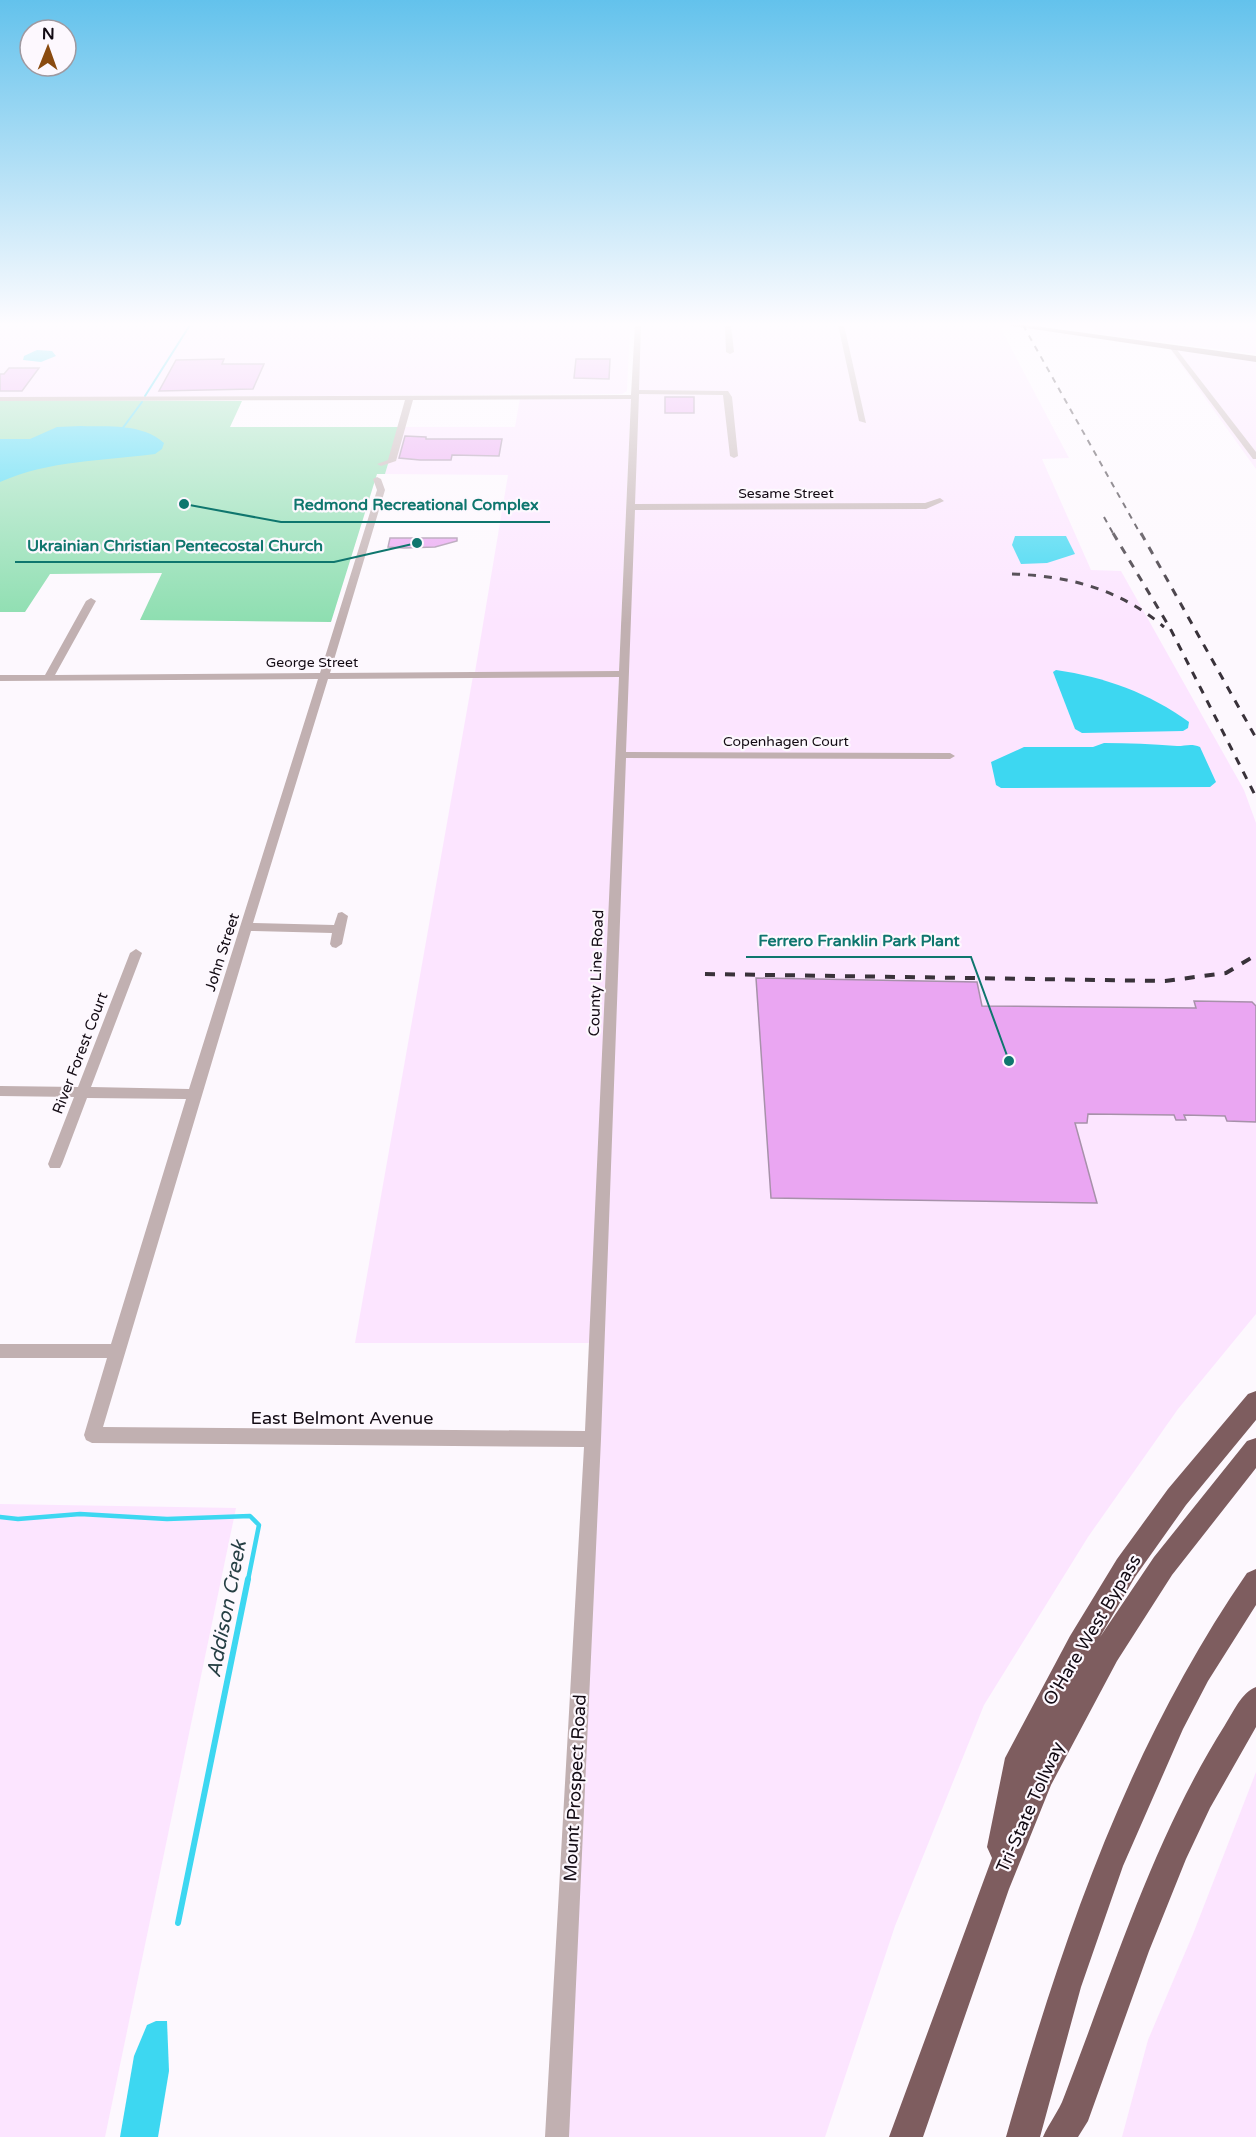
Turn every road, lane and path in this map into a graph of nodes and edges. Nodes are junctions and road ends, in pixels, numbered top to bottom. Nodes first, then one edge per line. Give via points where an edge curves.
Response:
1 (402, 425) edge
2 (634, 425) edge
3 (730, 425) edge
4 (1232, 425) edge
5 (734, 456) dead end
6 (1256, 457) edge
7 (381, 464) dead end
8 (376, 479) dead end
9 (940, 501) dead end
10 (632, 507) junction
11 (91, 601) dead end
12 (625, 674) junction
13 (325, 675) junction
14 (0, 678) edge
15 (48, 678) junction
16 (621, 755) junction
17 (950, 756) dead end
18 (248, 927) junction
19 (336, 944) dead end
20 (136, 953) dead end
21 (0, 1091) edge
22 (82, 1091) junction
23 (193, 1094) junction
24 (55, 1164) dead end
25 (0, 1351) edge
26 (117, 1351) junction
27 (1256, 1402) edge
28 (92, 1435) joint
29 (593, 1439) junction
30 (1256, 1449) edge
31 (1256, 1581) edge
32 (1256, 1701) edge
33 (994, 1889) junction
34 (557, 2137) edge
35 (906, 2137) edge
36 (1023, 2137) edge
37 (1060, 2137) edge

1 - 7 street via 392,461
2 - 10 street, County Line Road
3 - 5 street
4 - 6 street
8 - 13 street, John Street via 381,490
9 - 10 street, Sesame Street via 926,506
10 - 12 street, County Line Road
11 - 15 street
12 - 13 street, George Street
12 - 16 street, County Line Road
13 - 15 street, George Street
13 - 18 street, John Street
14 - 15 street, George Street
16 - 17 street, Copenhagen Court
16 - 29 street, County Line Road
18 - 19 street via 341,922
18 - 23 street, John Street
20 - 22 street, River Forest Court
21 - 22 street
22 - 23 street
22 - 24 street, River Forest Court
23 - 26 street, John Street
25 - 26 street
26 - 28 street, John Street
27 - 33 highway, O'Hare West Bypass via 1177,1497 1126,1568 1019,1758
28 - 29 street, East Belmont Avenue
29 - 34 street, Mount Prospect Road
30 - 33 highway, Tri-State Tollway via 1163,1566 1107,1651 1040,1776
31 - 36 highway via 1185,1698 1133,1809 1072,1968
32 - 37 highway via 1183,1828 1142,1927 1076,2109
33 - 35 highway, Tri-State Tollway

